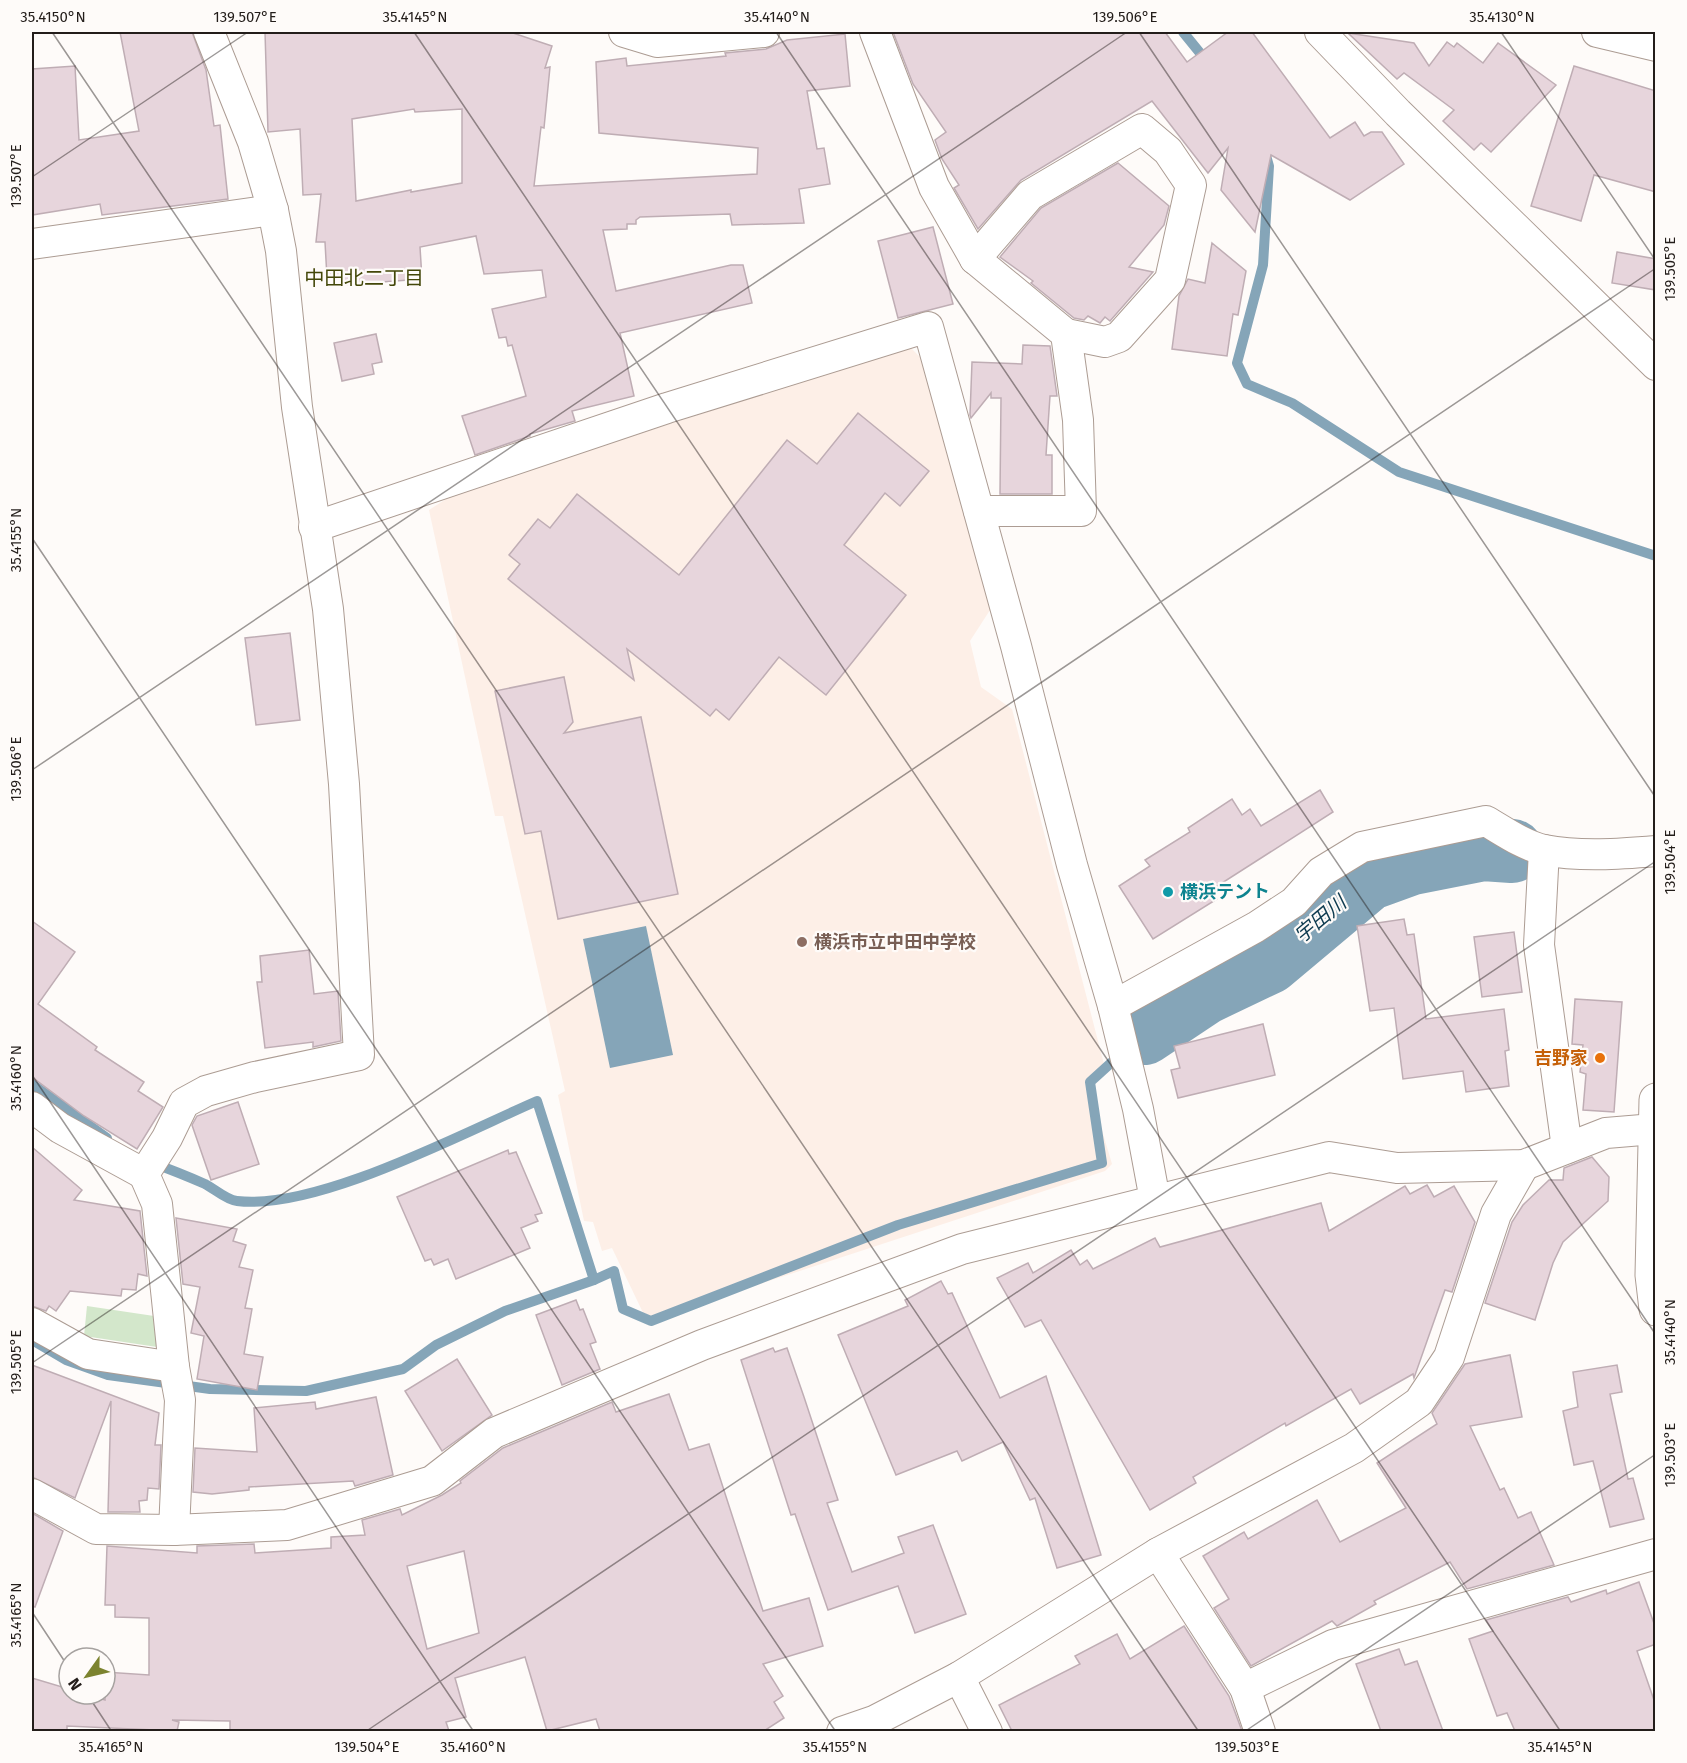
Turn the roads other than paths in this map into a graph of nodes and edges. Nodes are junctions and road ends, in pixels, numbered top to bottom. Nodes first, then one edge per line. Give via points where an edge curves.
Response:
1 (209, 32) edge
2 (624, 32) edge
3 (764, 32) edge
4 (875, 32) edge
5 (1320, 32) edge
6 (1597, 32) edge
7 (1656, 46) edge
8 (273, 210) junction
9 (32, 244) edge
10 (975, 259) junction
11 (1066, 334) junction
12 (1656, 365) edge
13 (979, 511) junction
14 (314, 527) junction
15 (1544, 850) junction
16 (1656, 851) edge
17 (1113, 1006) junction
18 (32, 1107) edge
19 (1654, 1114) edge
20 (1567, 1148) junction
21 (1524, 1164) junction
22 (144, 1174) junction
23 (1155, 1200) junction
24 (1656, 1309) edge
25 (32, 1323) edge
26 (174, 1367) junction
27 (32, 1494) edge
28 (174, 1530) junction
29 (1158, 1553) junction
30 (1656, 1554) edge
31 (959, 1677) junction
32 (1245, 1688) junction
33 (875, 1726) edge
34 (842, 1731) edge
35 (987, 1731) edge
36 (1260, 1731) edge

1 - 8 street via 253,142
2 - 3 street via 657,42
4 - 10 street via 934,187
5 - 12 street
6 - 7 street
8 - 9 street
8 - 14 street
10 - 11 street
10 - 11 street via 1030,195 1142,129 1168,151 1191,185 1170,280 1119,337 1105,342
11 - 13 street via 1078,420 1081,511
13 - 14 street via 928,327 656,411
13 - 17 street
14 - 22 street via 325,581 344,784 359,1055 245,1080 206,1091 184,1103
15 - 16 street via 1616,854
15 - 17 street via 1517,840 1486,821 1362,847 1321,872 1294,902 1256,927
15 - 20 street via 1539,945
17 - 23 street
18 - 22 street via 60,1128
19 - 20 street
19 - 24 main road via 1652,1275
20 - 21 street
21 - 23 street via 1397,1168 1329,1157
21 - 29 street via 1496,1214 1449,1357 1419,1402 1354,1448
22 - 26 street via 157,1204
23 - 28 street via 962,1249 702,1345 494,1433 432,1481 287,1525
25 - 26 street via 88,1354
26 - 28 street via 180,1400
27 - 28 street via 96,1529
29 - 31 street
29 - 32 street
30 - 32 street via 1333,1645
31 - 33 street
31 - 35 street
32 - 36 street
33 - 34 street

